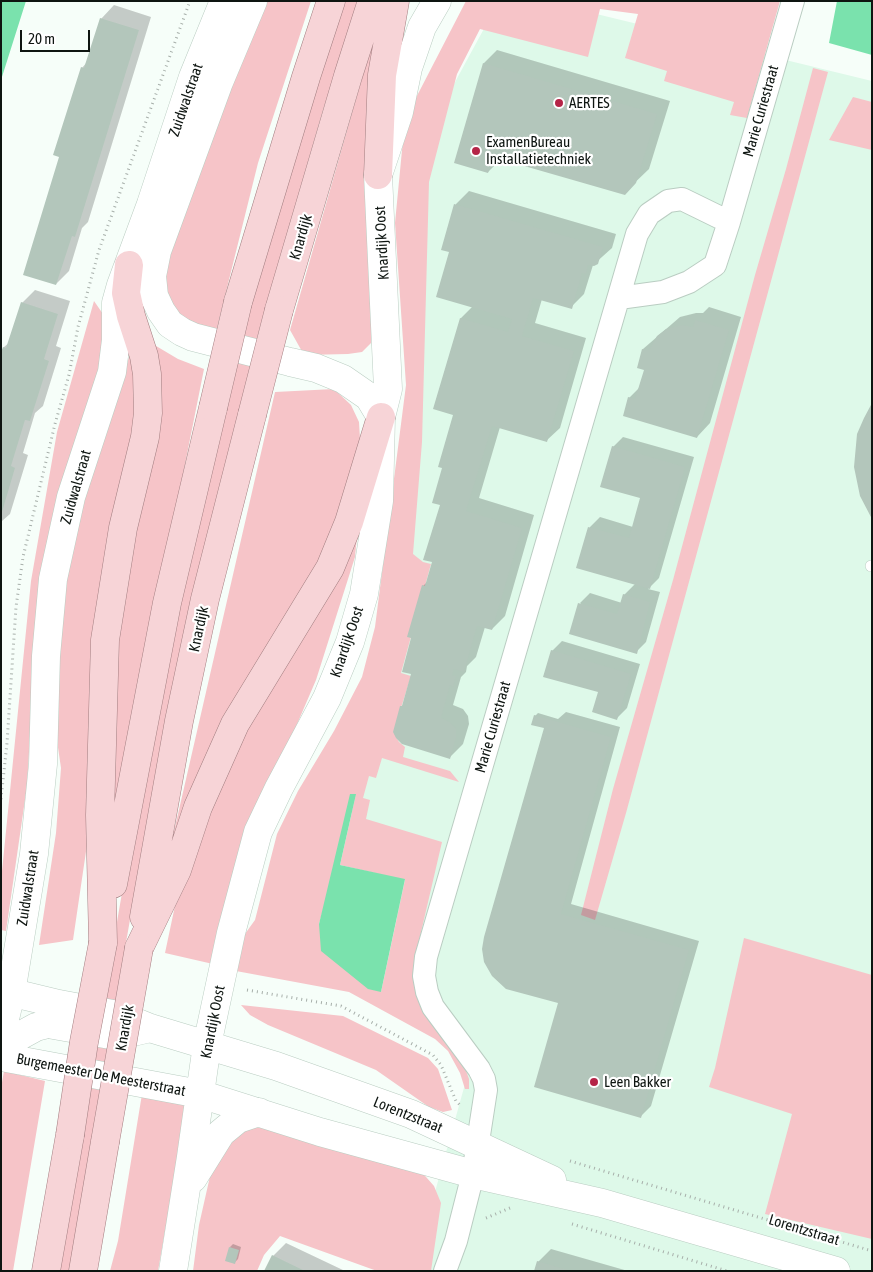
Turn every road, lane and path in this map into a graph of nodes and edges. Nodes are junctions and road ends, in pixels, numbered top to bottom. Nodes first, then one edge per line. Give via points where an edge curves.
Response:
1 (190, 1) edge
2 (224, 1) edge
3 (253, 1) edge
4 (331, 1) edge
5 (372, 1) edge
6 (395, 1) edge
7 (438, 1) edge
8 (793, 1) edge
9 (378, 175) junction
10 (729, 222) junction
11 (129, 265) junction
12 (619, 298) junction
13 (382, 417) junction
14 (1, 799) edge
15 (103, 943) junction
16 (139, 948) junction
17 (247, 990) dead end
18 (6, 992) edge
19 (150, 1028) junction
20 (1, 1036) edge
21 (207, 1045) junction
22 (1, 1051) edge
23 (1, 1057) edge
24 (200, 1094) junction
25 (259, 1112) junction
26 (480, 1132) junction
27 (562, 1159) dead end
28 (473, 1174) junction
29 (186, 1190) junction
30 (602, 1202) junction
31 (516, 1210) dead end
32 (567, 1223) dead end
33 (456, 1241) junction
34 (872, 1251) edge
35 (46, 1271) edge
36 (83, 1271) edge
37 (173, 1271) edge
38 (445, 1271) edge
39 (727, 1271) edge
40 (836, 1271) edge

1 - 14 path, Zuidwalstraat via 99,250 23,557
2 - 11 street, Zuidwalstraat via 193,77
3 - 13 street, Zuidwalstraat via 219,82 158,251 152,276 154,296 170,324 182,332 316,368 343,379 369,397
4 - 15 main road, bridge via 238,302 166,613
5 - 16 main road, Knardijk, bridge via 279,310 205,599 179,721
6 - 9 main road via 382,74
7 - 9 street, Knardijk Oost via 422,27
8 - 10 street, Marie Curiestraat
9 - 13 street, Knardijk Oost via 388,389
10 - 12 street, Marie Curiestraat via 714,265 689,282 663,292
10 - 12 street, Marie Curiestraat via 682,199 668,201 649,214 637,234
11 - 15 main road via 126,293 144,356 148,413 105,640 100,815
11 - 18 street, Zuidwalstraat via 116,303 112,372 70,497 54,579 46,656 43,764 36,836
12 - 26 street, Marie Curiestraat via 426,957 424,976 433,1007 484,1079 486,1090
13 - 16 main road via 349,522 330,568 235,724 198,807 177,870
13 - 21 street, Knardijk Oost via 379,501 364,594 350,642 327,698 258,832 231,933
15 - 35 main road, bridge
16 - 36 main road, Knardijk, bridge
17 - 26 path via 342,1006 433,1055 441,1065 456,1101
18 - 19 street via 118,1015
18 - 20 street, Zuidwalstraat
19 - 21 street
19 - 22 street via 116,1036 48,1024 36,1026 14,1038
21 - 24 street, Knardijk Oost
21 - 26 street, Lorentzstraat via 411,1114
23 - 24 street, Burgemeester De Meesterstraat
24 - 25 street, Lorentzstraat
24 - 29 street, Knardijk Oost
25 - 28 street, Lorentzstraat
25 - 29 street via 238,1119 221,1133
26 - 28 street, Marie Curiestraat
26 - 30 street, Lorentzstraat
27 - 34 path, Lorentzstraat
28 - 30 street, Lorentzstraat
28 - 33 street, Marie Curiestraat
29 - 37 street, Knardijk Oost
30 - 40 street, Lorentzstraat
31 - 33 path via 510,1208 484,1218 472,1232
32 - 39 path
33 - 38 street, Marie Curiestraat

